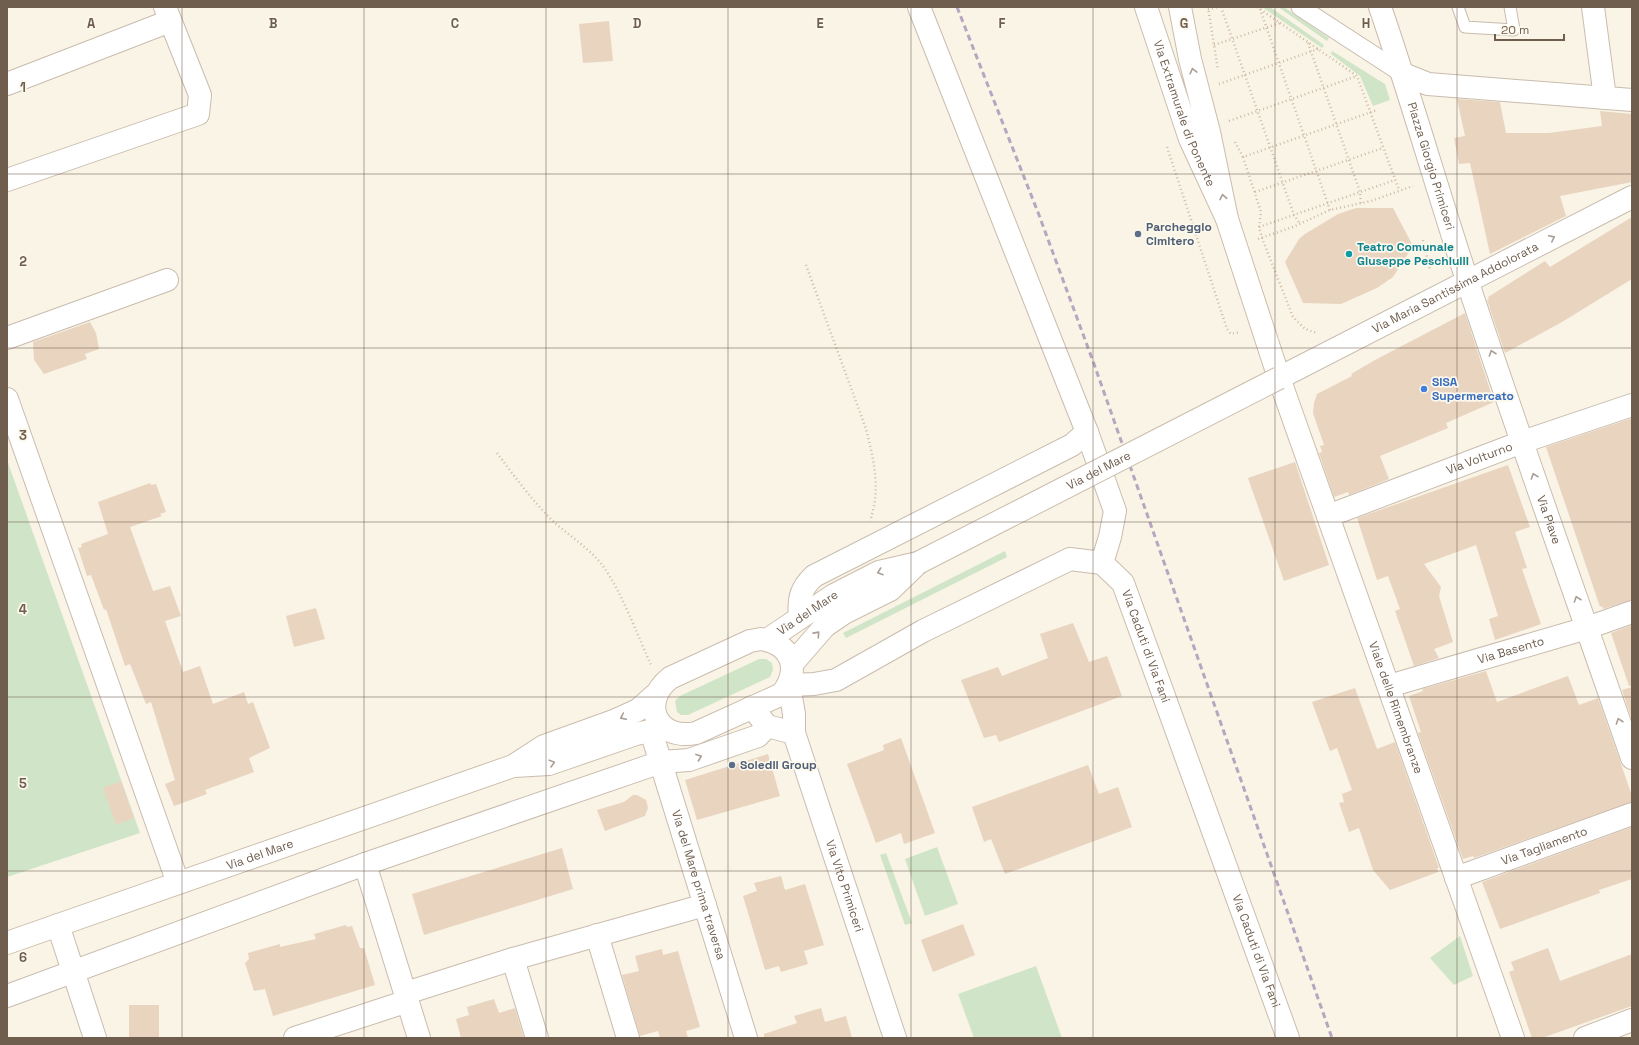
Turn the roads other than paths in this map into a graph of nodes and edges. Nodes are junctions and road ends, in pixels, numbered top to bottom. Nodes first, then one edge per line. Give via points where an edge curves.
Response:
1 (919, 7) edge
2 (1146, 7) edge
3 (1180, 7) edge
4 (1300, 7) edge
5 (1380, 7) edge
6 (1458, 7) edge
7 (1510, 7) edge
8 (1593, 7) edge
9 (167, 14) edge
10 (1403, 74) junction
11 (7, 84) edge
12 (1605, 98) junction
13 (1632, 100) edge
14 (7, 180) edge
15 (1632, 197) edge
16 (1227, 219) junction
17 (167, 280) dead end
18 (1467, 281) junction
19 (7, 338) edge
20 (1279, 378) junction
21 (7, 399) edge
22 (1632, 405) edge
23 (1087, 432) junction
24 (1522, 442) junction
25 (1328, 516) junction
26 (918, 563) junction
27 (1102, 563) junction
28 (1632, 612) edge
29 (800, 616) junction
30 (1587, 628) junction
31 (767, 640) junction
32 (791, 675) junction
33 (1389, 686) junction
34 (658, 690) junction
35 (752, 707) junction
36 (767, 726) junction
37 (657, 730) junction
38 (794, 733) junction
39 (1632, 758) edge
40 (661, 762) junction
41 (513, 766) junction
42 (1632, 814) edge
43 (365, 864) junction
44 (1456, 878) junction
45 (178, 883) junction
46 (705, 905) junction
47 (58, 925) junction
48 (597, 935) junction
49 (7, 943) edge
50 (513, 959) junction
51 (74, 971) junction
52 (7, 996) edge
53 (407, 997) junction
54 (1632, 1020) edge
55 (302, 1037) edge
56 (95, 1038) edge
57 (419, 1038) edge
58 (537, 1038) edge
59 (628, 1038) edge
60 (746, 1038) edge
61 (895, 1038) edge
62 (1288, 1038) edge
63 (1513, 1038) edge
64 (1585, 1038) edge

1 - 23 street
2 - 16 street, Via Extramurale di Ponente via 1190,139
16 -> 3 street, Via Extramurale di Ponente
4 - 10 street
5 - 10 street, Piazza Giorgio Primiceri
6 - 7 lane via 1465,27 1514,30
8 - 12 street
9 - 11 street
9 - 14 street via 200,95 198,114
10 - 12 street via 1428,84
10 - 18 street, Piazza Giorgio Primiceri via 1412,110
12 - 13 street
18 -> 15 street, Via Maria Santissima Addolorata
16 - 20 street, Via Extramurale di Ponente
17 - 19 street
18 - 20 street, Via Maria Santissima Addolorata
24 -> 18 street, Via Piave
20 - 25 street, Viale delle Rimembranze
20 - 26 street, Via del Mare, bridge
21 - 45 street
22 - 24 street, Via Volturno
23 - 27 street via 1115,511
23 - 29 street via 1072,445 814,576 800,595
24 - 25 street, Via Volturno
30 -> 24 street, Via Piave
25 - 33 street, Viale delle Rimembranze
26 -> 29 street, Via del Mare via 879,572
32 -> 26 street, Via del Mare via 825,626 844,613 890,590
27 - 32 street via 1070,559 923,631 836,680 814,684
27 - 62 street, Via Caduti di Via Fani via 1123,583
28 - 30 street, Via Basento
29 - 31 street, Via del Mare
30 - 33 street, Via Basento
39 -> 30 street, Via Piave
31 - 32 street, Via del Mare via 781,646 788,654
31 - 34 street, Via del Mare via 750,641 670,678
32 - 35 street, Via del Mare via 782,694
32 - 38 street, Via Vito Primiceri
33 - 44 street, Viale delle Rimembranze
34 - 37 street via 654,707
34 -> 41 street, Via del Mare via 638,710 544,746
35 - 36 street
35 - 37 street, Via del Mare via 696,733 685,735
36 - 38 street
40 -> 36 street via 690,760 758,736
37 - 40 street, Via del Mare prima traversa
41 -> 37 street, Via del Mare via 548,764 636,734
38 - 61 street, Via Vito Primiceri
40 - 43 street
40 - 46 street, Via del Mare prima traversa
41 - 45 street, Via del Mare
42 - 44 street, Via Tagliamento
43 - 51 street
43 - 53 street
44 - 63 street, Viale delle Rimembranze
45 - 47 street, Via del Mare
46 - 48 street
46 - 60 street, Via del Mare prima traversa
47 - 49 street, Via del Mare
47 - 51 street
48 - 50 street
48 - 59 street
50 - 53 street
50 - 58 street
51 - 52 street
51 - 56 street
53 - 55 street
53 - 57 street
54 - 64 street

